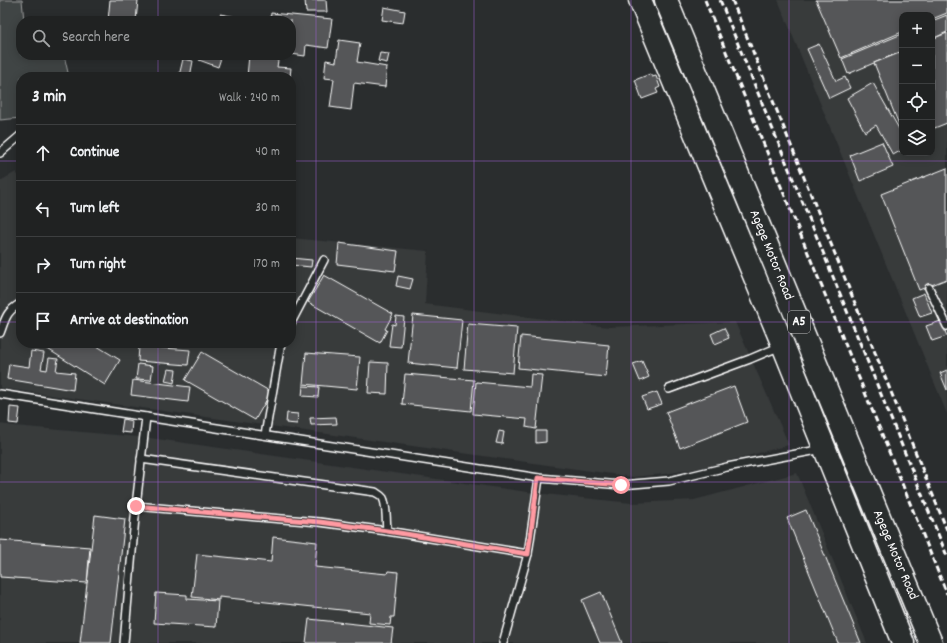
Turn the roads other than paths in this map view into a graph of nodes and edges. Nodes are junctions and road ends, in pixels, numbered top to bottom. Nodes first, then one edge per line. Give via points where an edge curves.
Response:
1 (640, 0) edge
2 (666, 0) edge
3 (16, 139) edge
4 (0, 153) edge
5 (324, 260) dead end
6 (929, 288) dead end
7 (16, 305) edge
8 (296, 313) edge
9 (947, 326) edge
10 (0, 333) edge
11 (783, 345) junction
12 (280, 348) edge
13 (669, 389) dead end
14 (0, 394) edge
15 (146, 417) junction
16 (265, 435) junction
17 (825, 449) junction
18 (141, 459) junction
19 (538, 478) junction
20 (136, 506) junction
21 (387, 531) junction
22 (528, 554) junction
23 (124, 643) edge
24 (503, 643) edge
25 (903, 643) edge
26 (932, 643) edge

1 - 11 highway, Agege Motor Road / A5
2 - 26 highway, Agege Motor Road / A5
3 - 4 lane
5 - 8 lane
6 - 9 lane
7 - 10 lane via 6,317
11 - 13 lane
11 - 17 highway, Agege Motor Road / A5
12 - 16 lane
14 - 15 lane
15 - 16 lane
15 - 18 lane
16 - 19 lane
17 - 19 lane via 727,467 669,481 621,485
17 - 25 highway, Agege Motor Road / A5
18 - 20 lane
18 - 21 lane via 375,492 383,499 385,505
19 - 22 lane
20 - 21 lane via 320,522
20 - 23 lane
21 - 22 lane
22 - 24 lane

